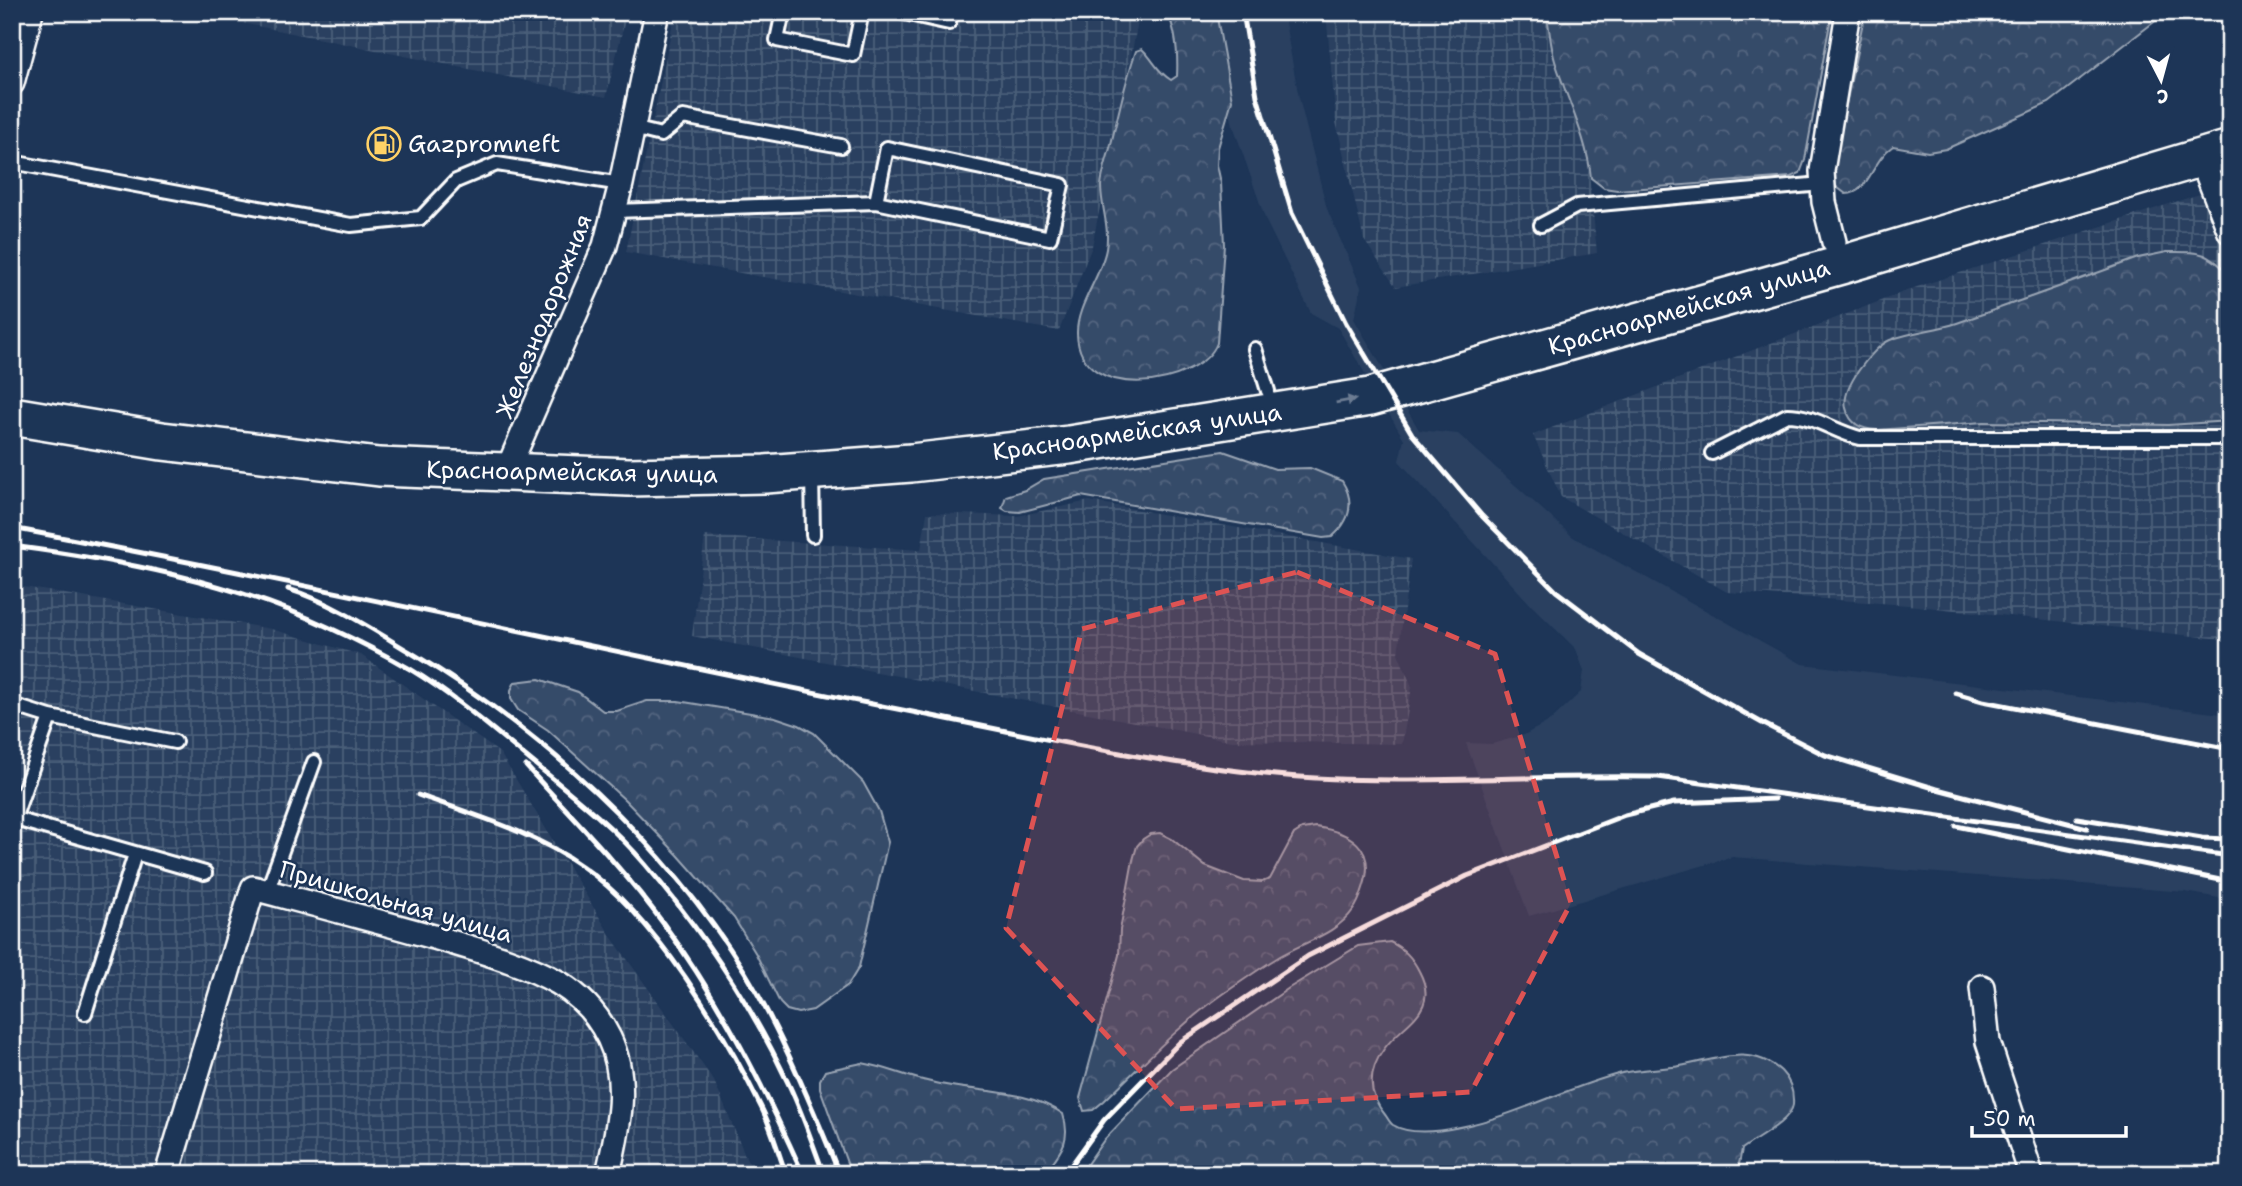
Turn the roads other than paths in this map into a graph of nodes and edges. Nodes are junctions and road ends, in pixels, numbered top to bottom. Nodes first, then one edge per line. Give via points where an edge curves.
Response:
1 (31, 12) edge
2 (657, 12) edge
3 (783, 12) edge
4 (862, 12) edge
5 (900, 12) edge
6 (951, 12) edge
7 (1848, 12) edge
8 (12, 83) edge
9 (2230, 127) edge
10 (633, 128) junction
11 (841, 146) dead end
12 (2215, 153) edge
13 (12, 162) edge
14 (621, 184) junction
15 (1822, 184) junction
16 (876, 202) junction
17 (615, 211) junction
18 (1541, 225) dead end
19 (2230, 232) edge
20 (1834, 242) junction
21 (1255, 349) dead end
22 (1268, 391) junction
23 (12, 392) edge
24 (12, 416) edge
25 (2230, 438) edge
26 (1712, 453) dead end
27 (510, 463) junction
28 (812, 470) junction
29 (813, 535) dead end
30 (12, 705) edge
31 (50, 717) junction
32 (175, 742) dead end
33 (314, 762) dead end
34 (13, 818) edge
35 (135, 854) junction
36 (205, 873) dead end
37 (260, 890) junction
38 (1982, 988) dead end
39 (85, 1013) dead end
40 (167, 1174) edge
41 (608, 1174) edge
42 (2031, 1174) edge

1 - 8 street
2 - 10 street, Железнодорожная
3 - 4 lane via 777,40 853,55
5 - 6 lane via 949,23
7 - 15 street
9 - 20 main road, Красноармейская улица
10 - 11 lane via 662,135 683,117
10 - 14 street, Железнодорожная
12 - 19 street
28 -> 12 main road, Красноармейская улица via 1069,445 1370,397 1841,265
13 - 14 lane via 351,225 421,218 456,181 497,164
14 - 17 street, Железнодорожная
15 - 18 lane via 1577,206
15 - 20 street
16 - 16 lane via 887,148 1062,185 1050,238
16 - 17 lane
17 - 27 street, Железнодорожная via 596,268
20 - 22 main road, Красноармейская улица via 1452,350
21 - 22 lane
22 - 27 main road, Красноармейская улица via 810,450
23 - 27 main road, Красноармейская улица via 119,412
24 - 27 main road, Красноармейская улица via 162,441 379,467
25 - 26 lane via 1860,438 1800,415 1787,415
27 - 28 main road, Красноармейская улица via 692,477
28 - 29 lane
30 - 31 lane
31 - 32 lane
31 - 34 lane
33 - 37 lane
34 - 35 lane
35 - 36 lane
35 - 39 lane
37 - 40 street
37 - 41 street, Пришкольная улица via 496,955 559,983 583,1001 610,1039 618,1069 620,1120
38 - 42 street via 1988,1042

